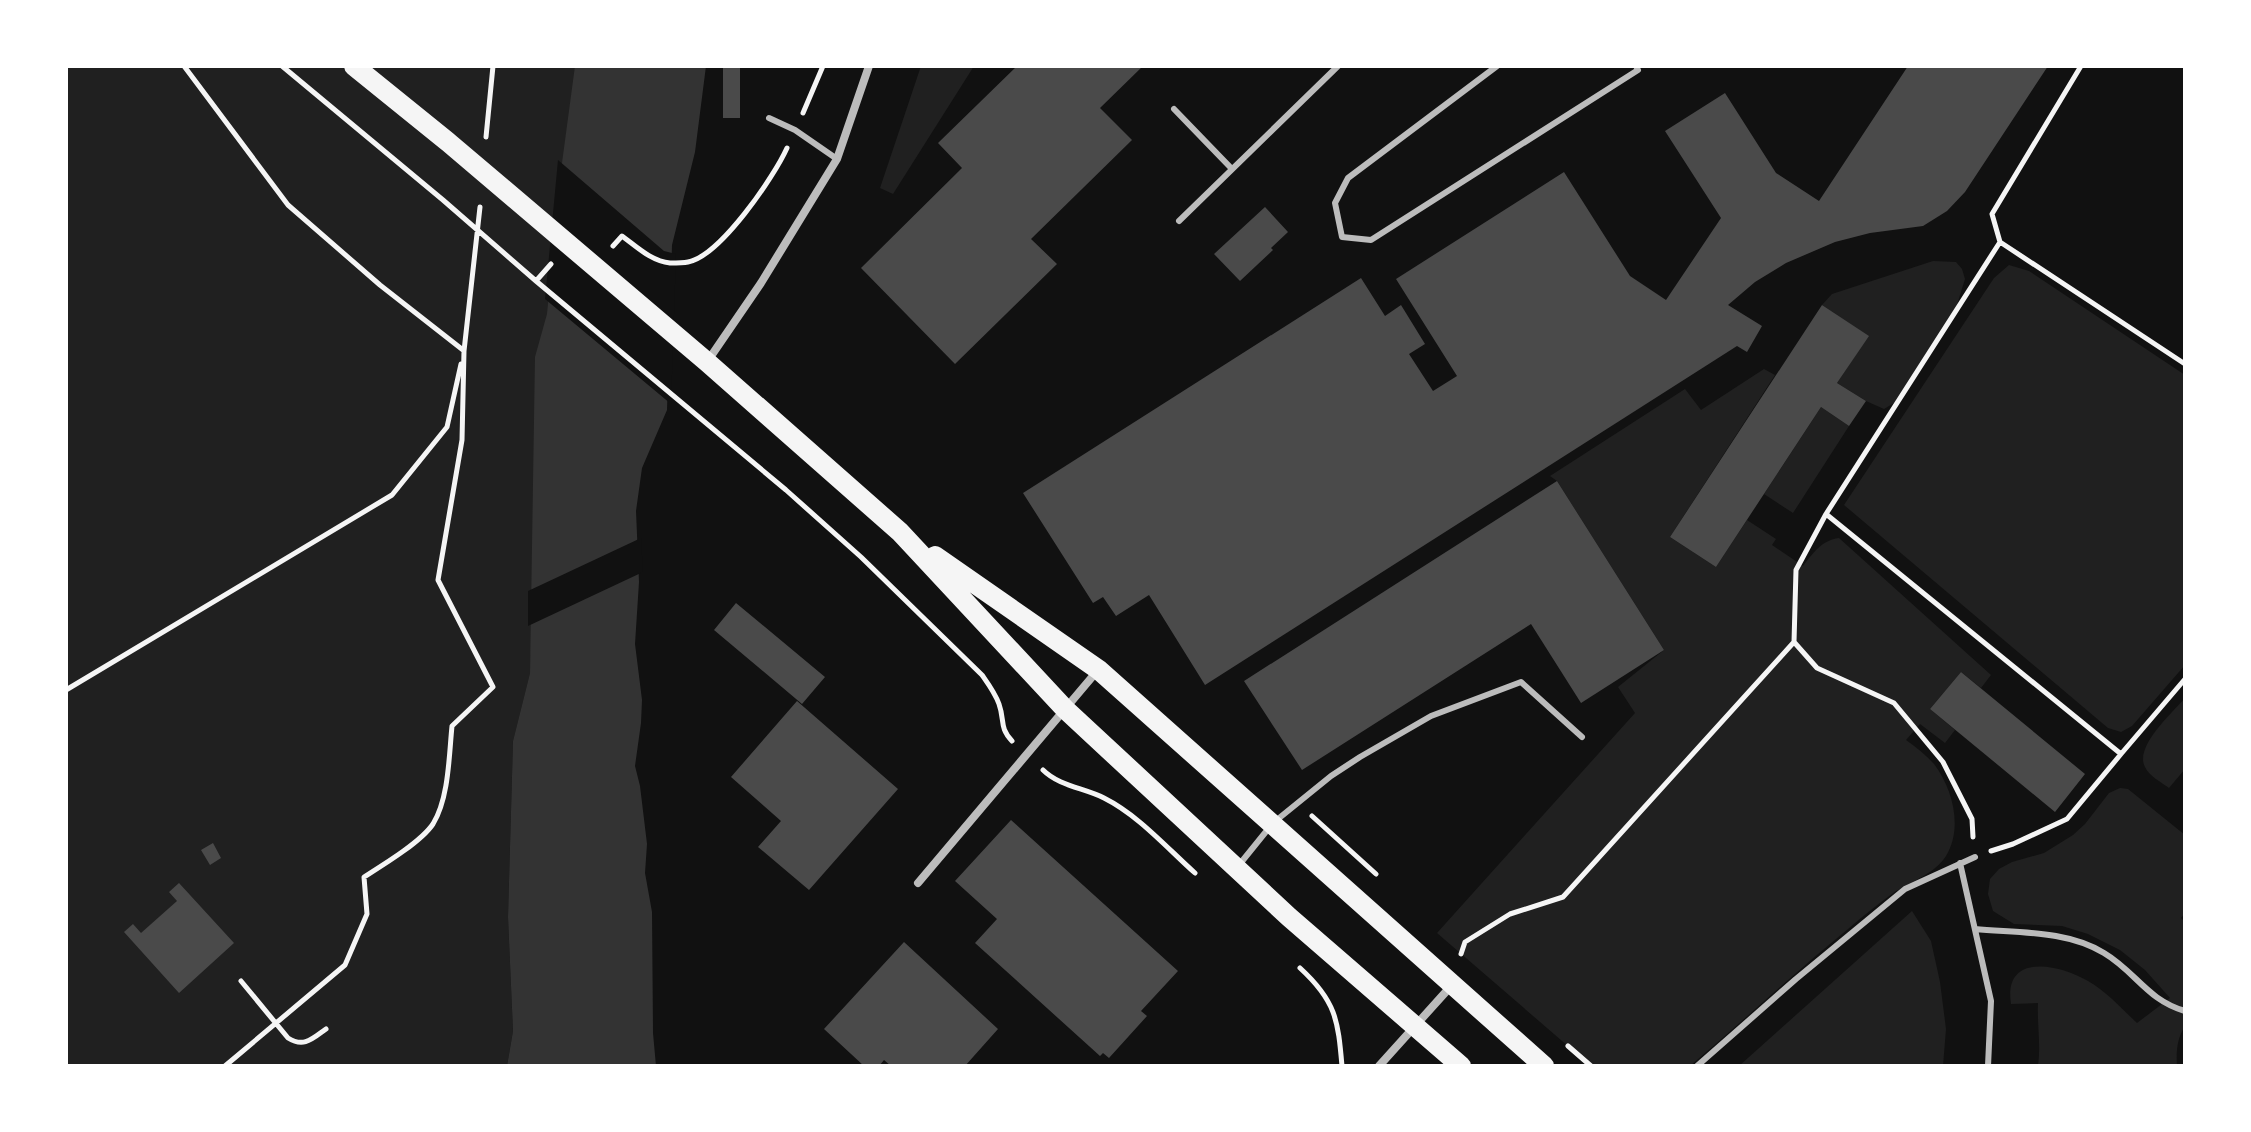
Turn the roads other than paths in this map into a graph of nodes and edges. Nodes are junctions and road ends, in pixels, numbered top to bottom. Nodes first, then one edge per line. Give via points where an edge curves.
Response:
1 (354, 66) edge
2 (869, 66) edge
3 (1338, 66) edge
4 (1497, 66) edge
5 (1637, 68) edge
6 (1174, 109) dead end
7 (769, 118) dead end
8 (837, 159) junction
9 (1232, 169) junction
10 (1179, 221) dead end
11 (704, 360) junction
12 (900, 532) junction
13 (1099, 670) junction
14 (1065, 709) junction
15 (1582, 737) dead end
16 (1273, 823) junction
17 (1975, 857) road end
18 (1960, 863) junction
19 (1237, 869) junction
20 (918, 883) dead end
21 (1975, 929) junction
22 (1453, 985) junction
23 (2185, 1011) edge
24 (1415, 1026) junction
25 (1379, 1066) edge
26 (1461, 1066) edge
27 (1544, 1066) edge
28 (1697, 1066) edge
29 (1988, 1066) edge

1 - 11 main road
2 - 8 street
3 - 9 lane
4 - 5 lane via 1348,178 1335,203 1342,237 1371,240
6 - 9 lane
7 - 8 lane
8 - 11 street via 761,283
9 - 10 lane
11 - 12 main road
12 - 13 main road
12 - 14 main road
13 - 14 street
13 - 16 main road
14 - 19 main road
14 - 20 street
15 - 16 lane via 1521,682 1431,716 1331,776
16 - 19 lane
16 - 22 main road
17 - 18 lane
18 - 21 lane
18 - 28 lane via 1905,889
19 - 24 main road
21 - 23 lane via 2079,941 2125,968 2153,997
21 - 29 lane via 1991,1001
22 - 24 street
22 - 27 main road
24 - 25 street
24 - 26 main road

